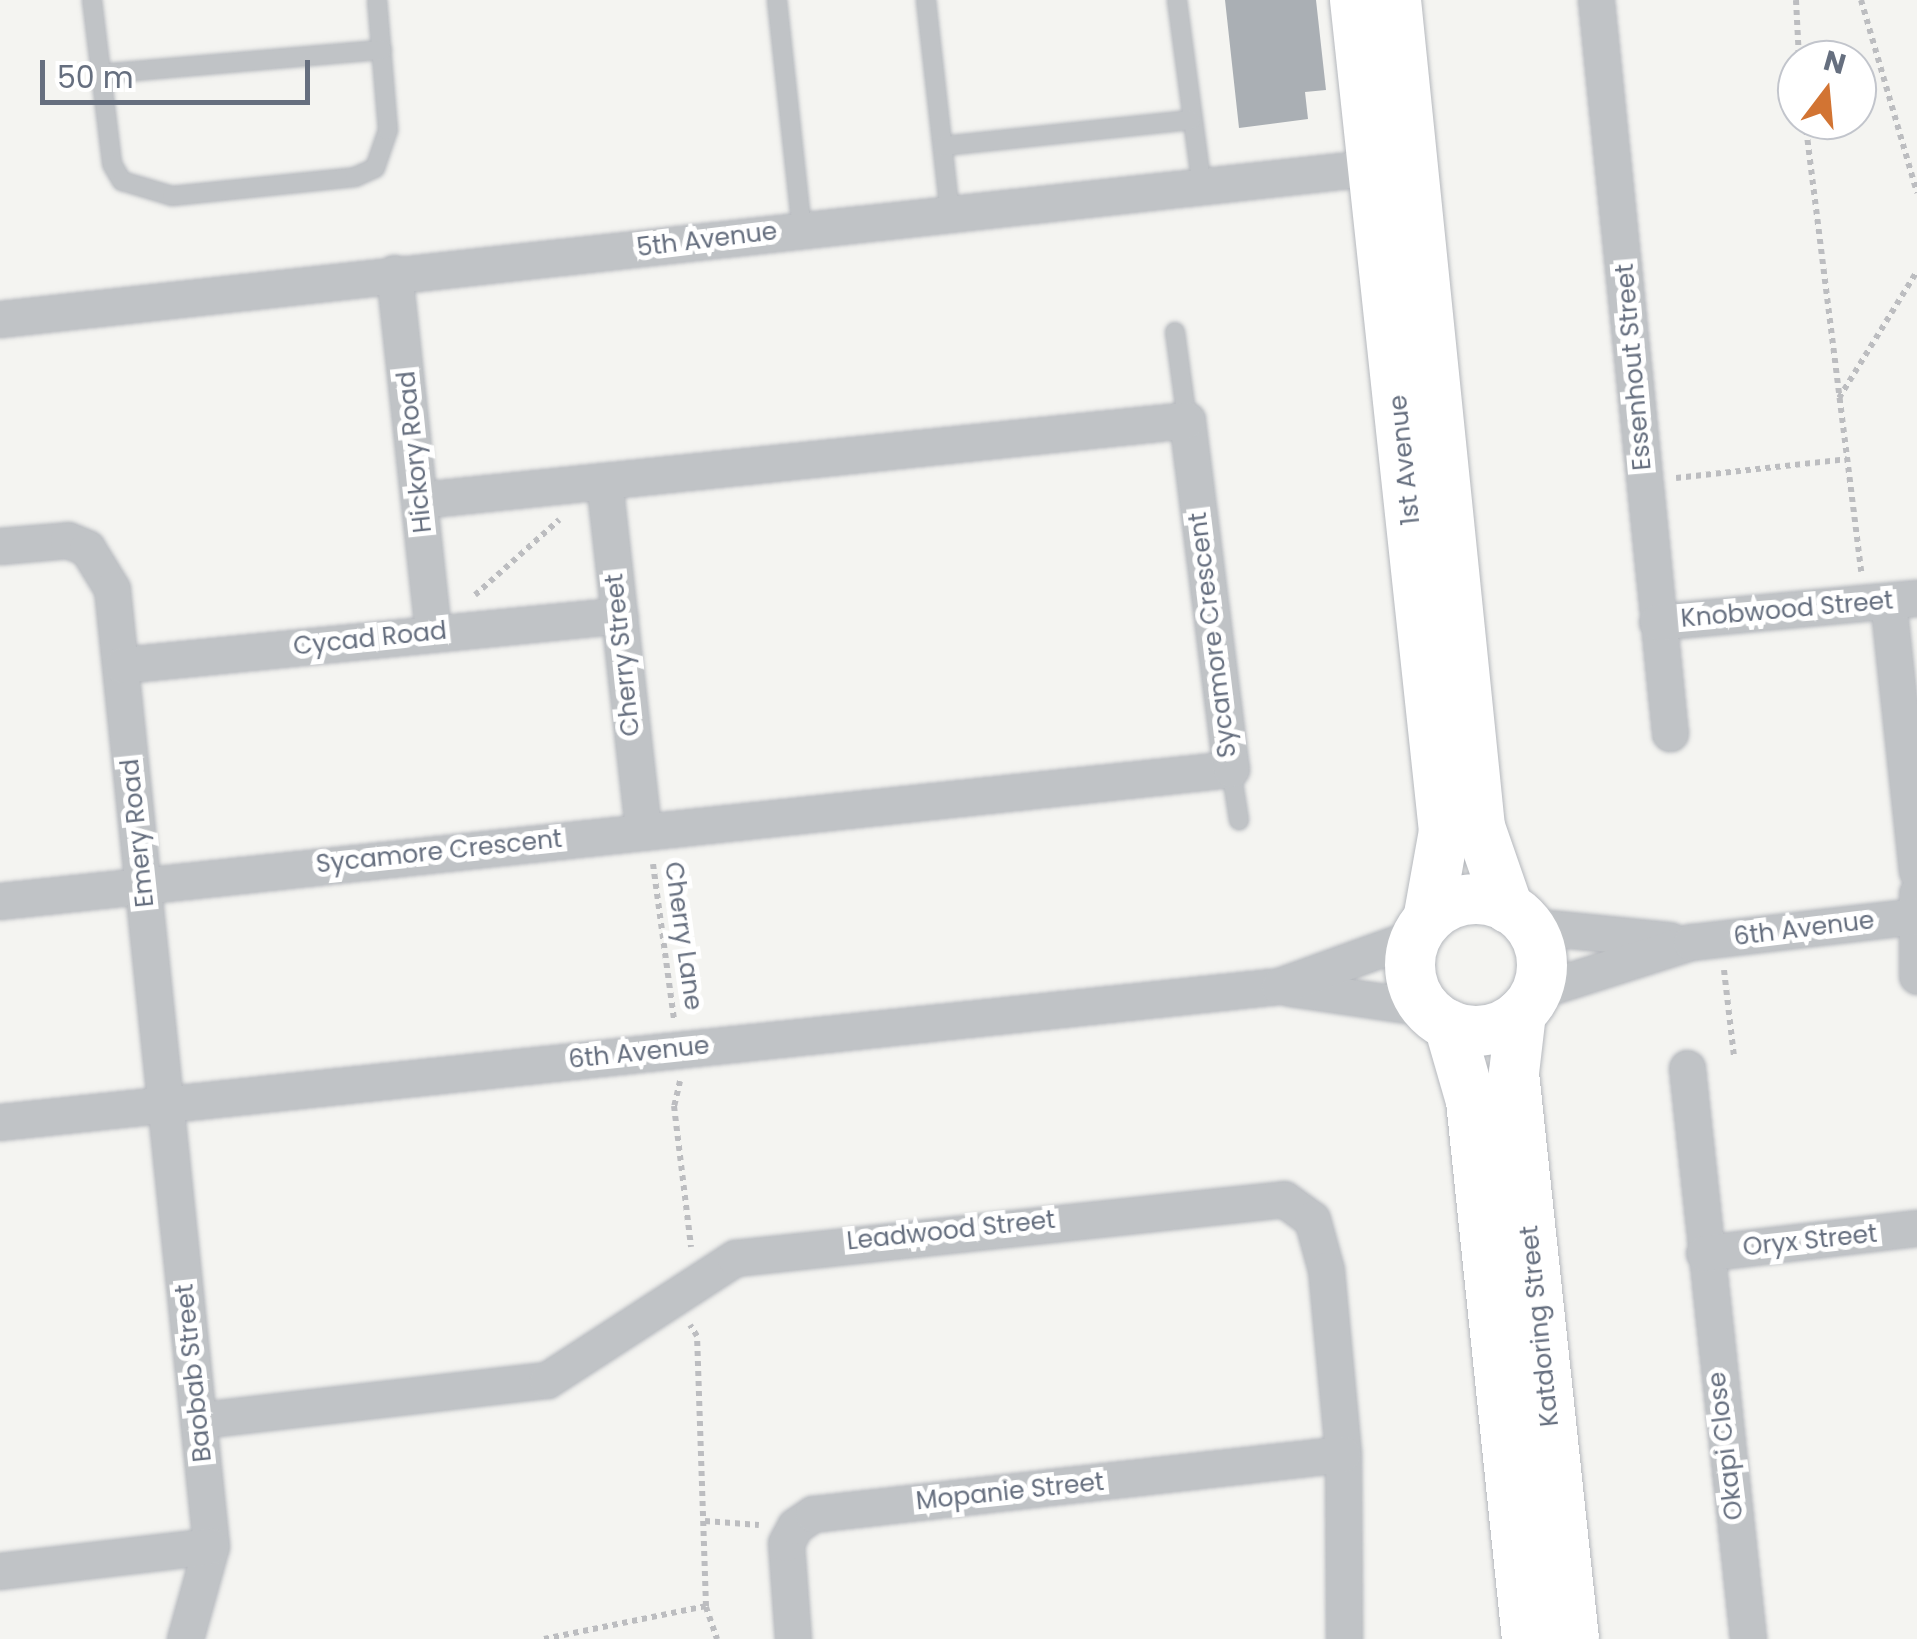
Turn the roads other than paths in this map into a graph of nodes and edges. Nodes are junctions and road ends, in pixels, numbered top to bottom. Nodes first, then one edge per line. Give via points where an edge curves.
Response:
1 (92, 0) edge
2 (376, 0) edge
3 (777, 0) edge
4 (926, 0) edge
5 (1178, 0) edge
6 (1356, 0) edge
7 (1396, 0) edge
8 (1596, 0) edge
9 (382, 50) junction
10 (100, 74) junction
11 (1192, 120) junction
12 (942, 146) junction
13 (1394, 165) junction
14 (1202, 188) junction
15 (950, 213) junction
16 (802, 229) junction
17 (394, 273) junction
18 (0, 319) edge
19 (1175, 332) dead end
20 (1187, 420) junction
21 (604, 481) junction
22 (421, 500) junction
23 (0, 546) edge
24 (1890, 601) edge
25 (619, 615) junction
26 (1657, 622) junction
27 (433, 632) junction
28 (122, 665) junction
29 (1670, 734) dead end
30 (1231, 769) junction
31 (1239, 820) dead end
32 (647, 839) junction
33 (1917, 871) edge
34 (144, 885) junction
35 (1917, 892) edge
36 (0, 901) edge
37 (1917, 916) edge
38 (1519, 917) junction
39 (1422, 928) junction
40 (1691, 942) junction
41 (1917, 976) edge
42 (1279, 986) junction
43 (1529, 1002) junction
44 (1438, 1016) junction
45 (1688, 1068) dead end
46 (165, 1104) junction
47 (0, 1122) edge
48 (1917, 1228) edge
49 (1704, 1252) junction
50 (200, 1420) junction
51 (1343, 1454) junction
52 (212, 1546) junction
53 (0, 1571) edge
54 (185, 1639) edge
55 (793, 1639) edge
56 (1344, 1639) edge
57 (1527, 1639) edge
58 (1574, 1639) edge
59 (1748, 1639) edge

1 - 10 lane
2 - 9 lane
3 - 16 lane
4 - 12 lane
5 - 11 lane
6 - 13 street, 1st Avenue
7 - 13 street, 1st Avenue
8 - 26 street, Essenhout Street
9 - 10 lane
9 - 10 lane via 388,130 375,168 355,177 208,194 172,196 122,181 112,164
11 - 12 lane
11 - 14 lane
12 - 15 lane
13 - 14 street, 5th Avenue
13 - 38 street, 1st Avenue via 1480,827
13 - 39 street, 1st Avenue via 1444,832
14 - 15 street, 5th Avenue
15 - 16 street, 5th Avenue
16 - 17 street, 5th Avenue
17 - 18 street, 5th Avenue
17 - 22 street, Hickory Road
19 - 20 lane
20 - 21 street
20 - 30 street, Sycamore Crescent
21 - 22 street
21 - 25 street, Cherry Street
22 - 27 street, Hickory Road
23 - 28 street, Emery Road via 68,540 101,565 112,589
24 - 26 street, Knobwood Street
24 - 33 street
25 - 27 street, Cycad Road
25 - 32 street, Cherry Street
26 - 29 street, Essenhout Street
27 - 28 street, Cycad Road
28 - 34 street, Emery Road
30 - 31 lane
30 - 32 street, Sycamore Crescent
32 - 34 street, Sycamore Crescent
34 - 36 street, Sycamore Crescent
34 - 46 street, Emery Road
35 - 37 street
37 - 40 street, 6th Avenue
37 - 41 street
38 - 39 street via 1470,900
38 - 40 street, 6th Avenue
38 - 43 street via 1542,962
39 - 42 street, 6th Avenue
39 - 44 street via 1411,973
40 - 43 street, 6th Avenue
42 - 44 street, 6th Avenue
42 - 46 street, 6th Avenue
43 - 44 street via 1486,1030
43 - 58 street, Katdoring Street via 1515,1086
44 - 57 street, Katdoring Street via 1472,1101
45 - 49 street, Okapi Close
46 - 47 street, 6th Avenue
46 - 50 street, Baobab Street
48 - 49 street, Oryx Street
49 - 59 street, Okapi Close
50 - 51 street, Leadwood Street via 547,1380 709,1269 770,1251 1284,1199 1312,1219 1320,1234
50 - 52 street, Baobab Street
51 - 55 street, Mopanie Street via 813,1514 789,1534 785,1576
51 - 56 street, Leadwood Street
52 - 53 street
52 - 54 street, Baobab Street

